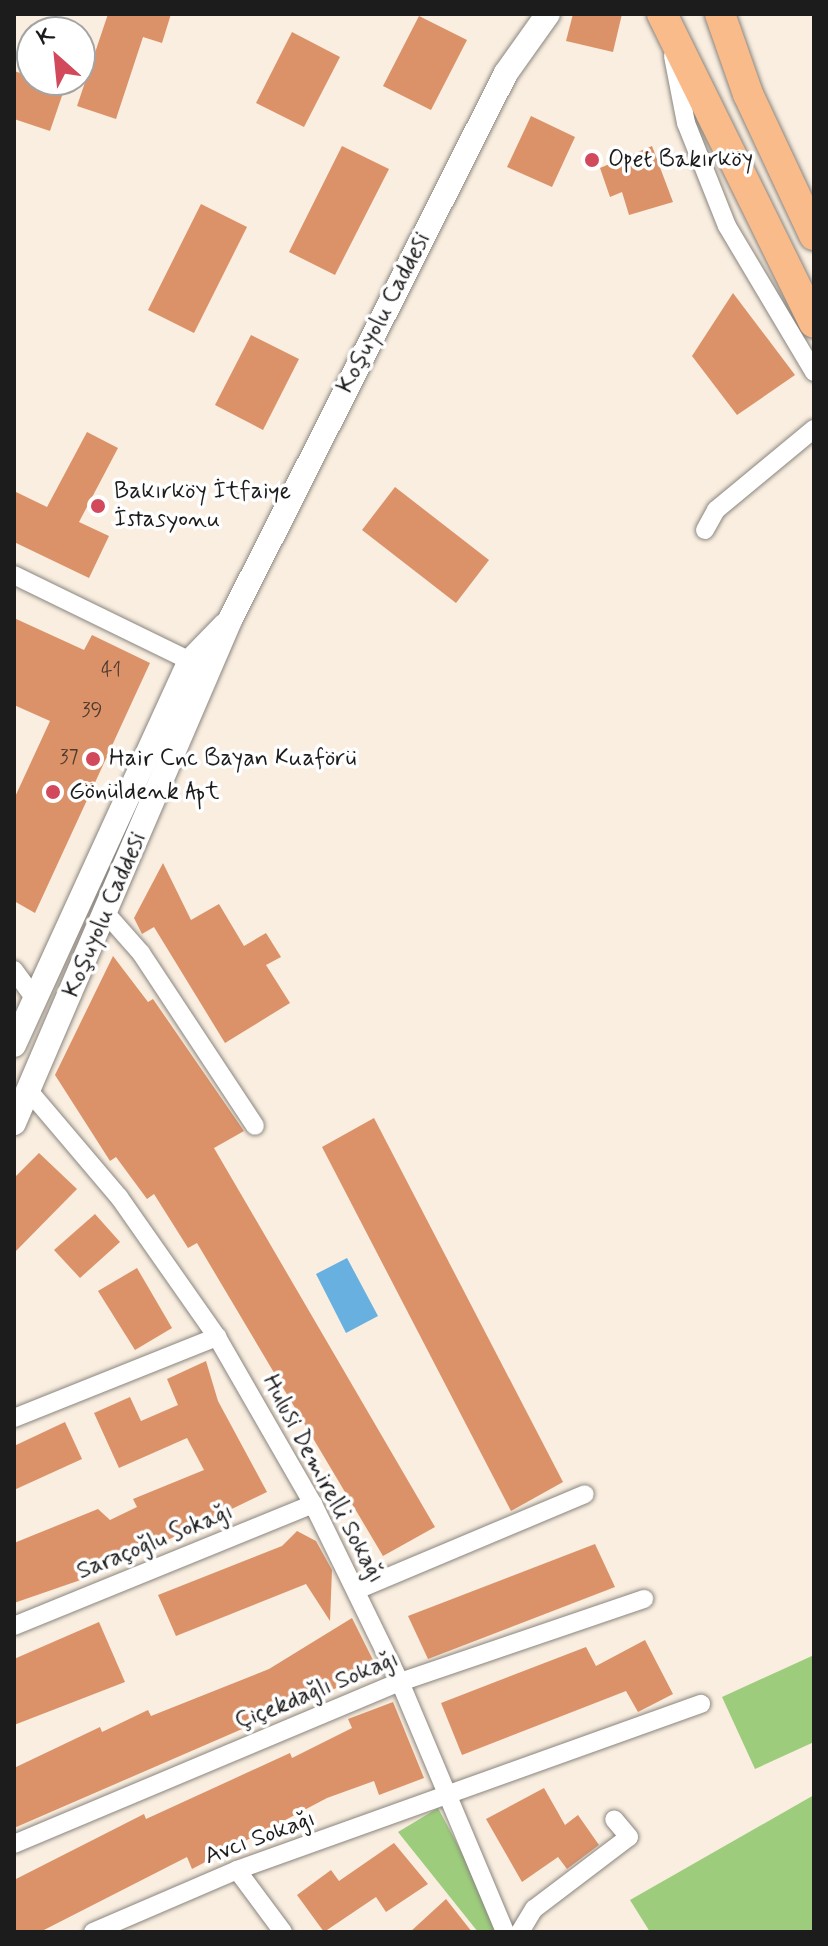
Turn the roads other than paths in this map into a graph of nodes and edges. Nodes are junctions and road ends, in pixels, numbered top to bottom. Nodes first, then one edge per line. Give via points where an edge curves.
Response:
1 (548, 14) edge
2 (720, 14) edge
3 (665, 20) edge
4 (814, 235) edge
5 (814, 323) edge
6 (814, 372) edge
7 (814, 429) edge
8 (705, 530) dead end
9 (14, 575) edge
10 (231, 618) junction
11 (190, 661) junction
12 (103, 910) junction
13 (14, 970) edge
14 (35, 999) junction
15 (65, 1008) junction
16 (14, 1045) edge
17 (29, 1091) junction
18 (14, 1123) edge
19 (255, 1126) dead end
20 (217, 1337) junction
21 (14, 1418) edge
22 (585, 1494) dead end
23 (313, 1504) junction
24 (357, 1590) junction
25 (644, 1599) dead end
26 (14, 1626) edge
27 (400, 1682) junction
28 (701, 1704) dead end
29 (447, 1796) junction
30 (614, 1819) dead end
31 (14, 1844) edge
32 (237, 1870) junction
33 (93, 1932) edge
34 (283, 1932) edge
35 (505, 1932) edge
36 (520, 1932) edge

1 - 10 street, Koşuyolu Caddesi via 506,73
2 - 4 main road via 748,94
3 - 5 main road
3 - 6 street via 686,123 727,226
7 - 8 street via 716,510
9 - 11 street
10 - 11 street, Koşuyolu Caddesi
10 - 12 street, Koşuyolu Caddesi via 204,697
11 - 14 street, Koşuyolu Caddesi
12 - 15 street, Koşuyolu Caddesi
12 - 19 street via 141,953
13 - 14 street
14 - 15 street
14 - 16 street, Koşuyolu Caddesi
15 - 17 street, Koşuyolu Caddesi
17 - 18 street, Koşuyolu Caddesi
17 - 20 street, Hulusi Demirelli Sokağı via 119,1197
20 - 21 street
20 - 23 street, Hulusi Demirelli Sokağı
22 - 24 street
23 - 24 street, Hulusi Demirelli Sokağı
23 - 26 street, Saraçoğlu Sokağı
24 - 27 street, Hulusi Demirelli Sokağı
25 - 27 street, Çiçekdağlı Sokağı
27 - 29 street, Hulusi Demirelli Sokağı
27 - 31 street, Çiçekdağlı Sokağı
28 - 29 street, Avcı Sokağı
29 - 32 street, Avcı Sokağı
29 - 35 street, Hulusi Demirelli Sokağı
30 - 36 street via 629,1837 534,1909
32 - 33 street, Avcı Sokağı
32 - 34 street

